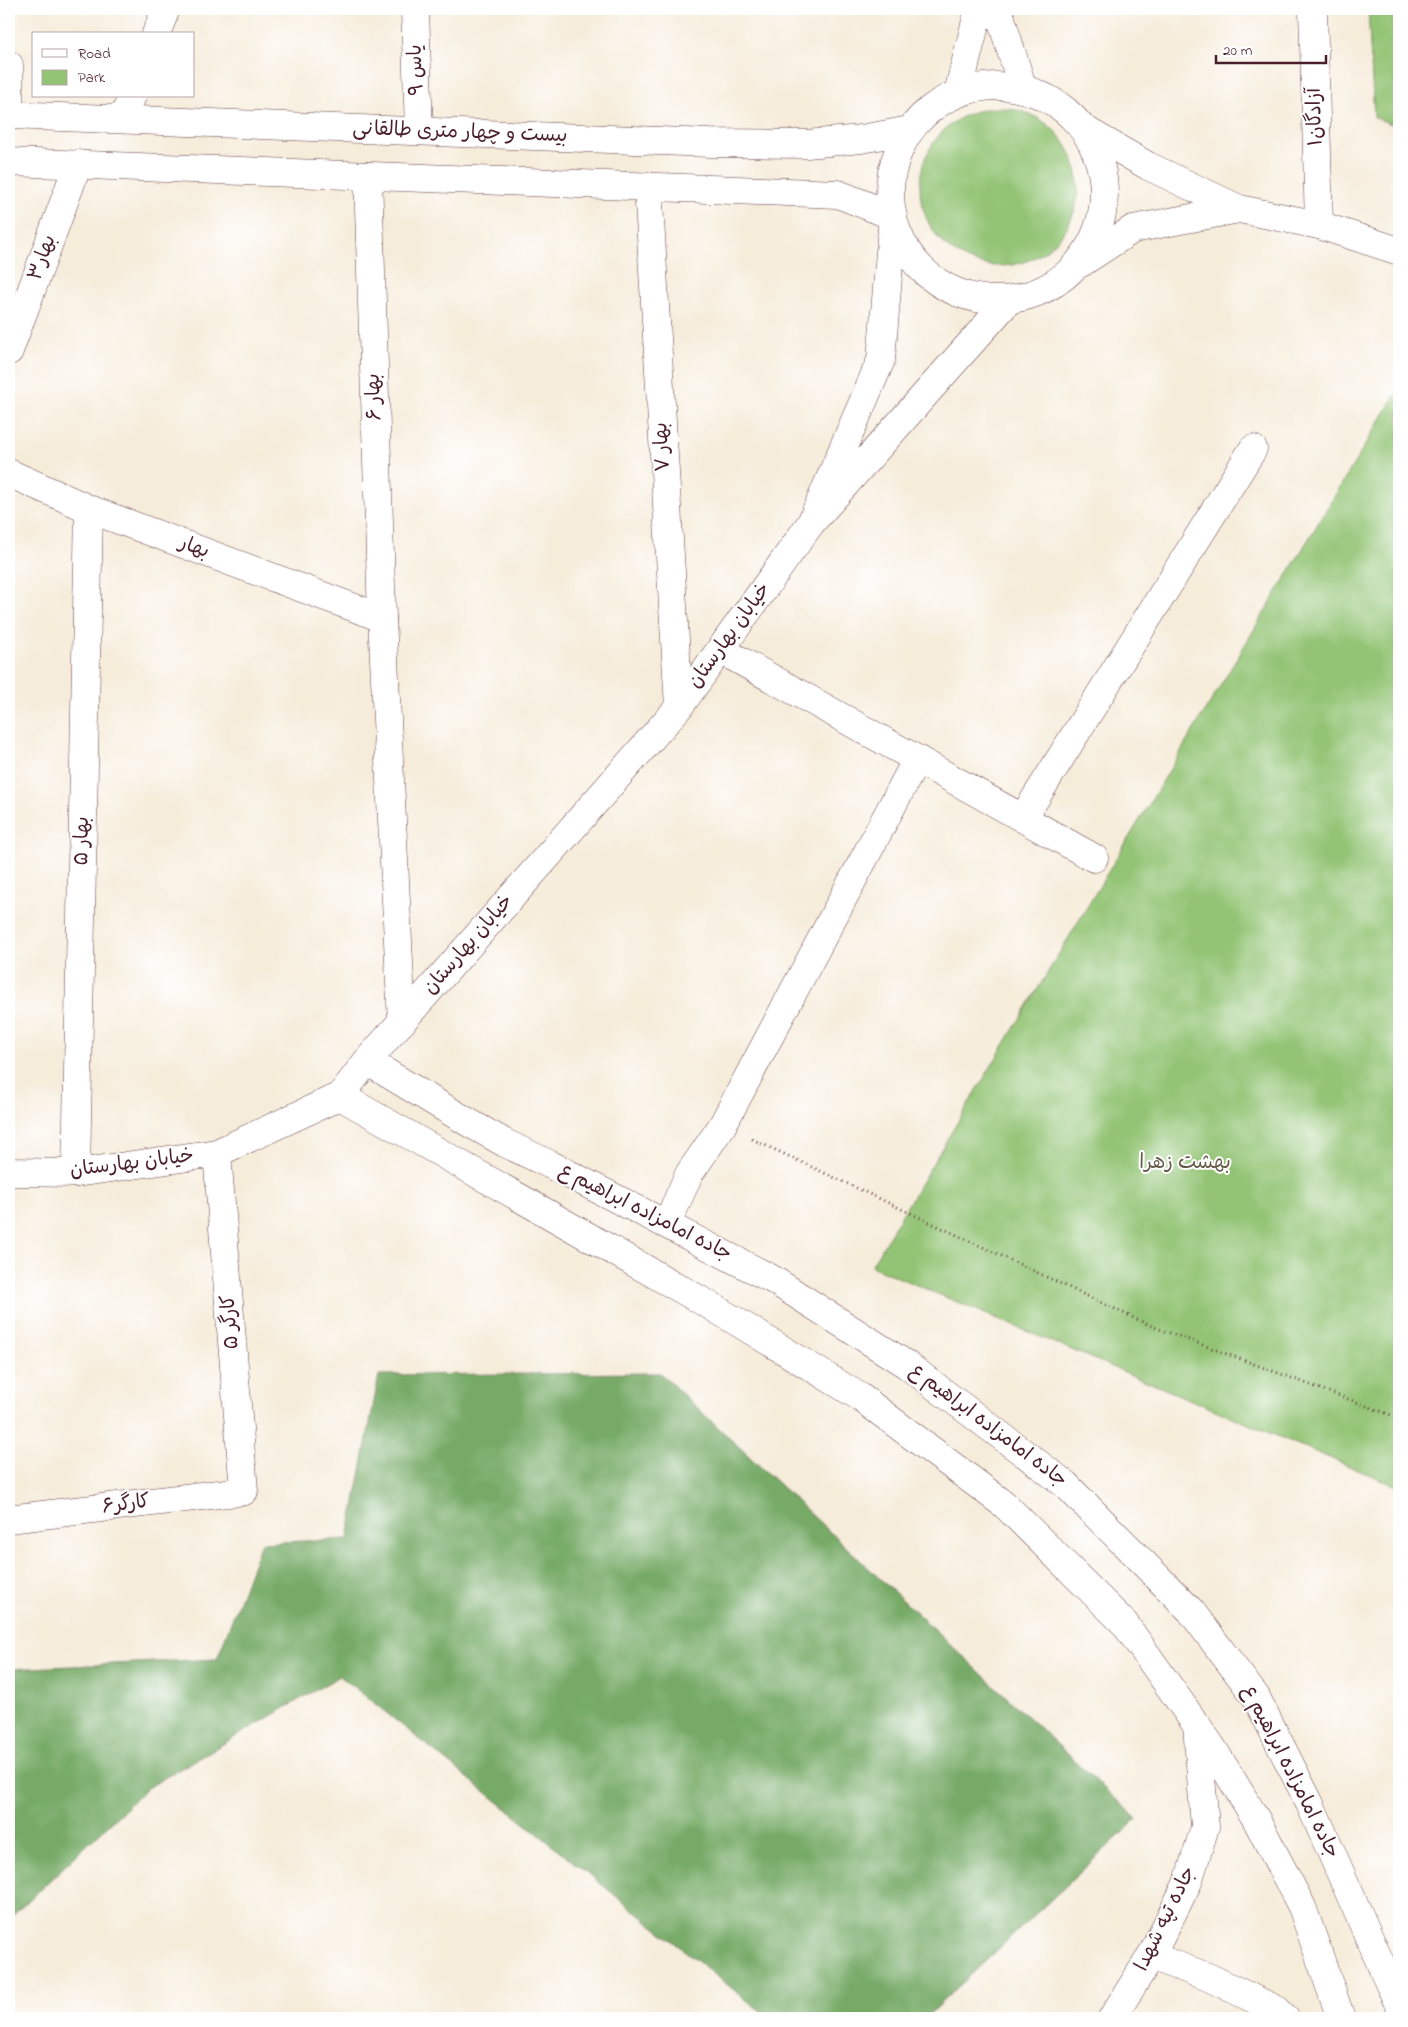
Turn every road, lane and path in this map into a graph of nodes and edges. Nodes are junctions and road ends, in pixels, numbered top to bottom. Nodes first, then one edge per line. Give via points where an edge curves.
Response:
1 (166, 9) edge
2 (415, 9) edge
3 (979, 9) edge
4 (998, 9) edge
5 (1313, 9) edge
6 (157, 32) edge
7 (9, 65) edge
8 (1023, 89) junction
9 (958, 94) junction
10 (128, 108) edge
11 (9, 115) edge
12 (1084, 129) junction
13 (910, 130) junction
14 (419, 131) junction
15 (9, 162) edge
16 (78, 164) junction
17 (368, 176) junction
18 (648, 186) junction
19 (1239, 210) junction
20 (893, 216) junction
21 (1319, 225) junction
22 (1399, 251) edge
23 (1074, 268) junction
24 (1009, 300) junction
25 (9, 351) edge
26 (1253, 449) dead end
27 (9, 473) edge
28 (90, 509) junction
29 (811, 523) junction
30 (382, 618) junction
31 (720, 650) junction
32 (679, 707) junction
33 (918, 759) junction
34 (1023, 818) junction
35 (1094, 858) dead end
36 (402, 1022) junction
37 (367, 1060) junction
38 (340, 1096) junction
39 (722, 1126) junction
40 (217, 1153) junction
41 (9, 1172) edge
42 (76, 1173) junction
43 (666, 1224) junction
44 (1399, 1418) edge
45 (244, 1491) joint
46 (9, 1519) edge
47 (1197, 1725) junction
48 (1151, 1956) junction
49 (1399, 2005) edge
50 (1112, 2018) edge
51 (1285, 2018) edge
52 (1341, 2018) edge

1 - 6 street
2 - 14 street, یاس ۹
3 - 9 street
4 - 8 street
5 - 21 street, آزادگان۱
7 - 11 street
8 - 9 street via 986,86
8 - 12 street via 1045,96 1061,106
9 - 13 street via 932,108
10 - 11 street, بیست و چهار متری طالقانی
10 - 14 street, بیست و چهار متری طالقانی
12 - 19 street via 1148,166
12 - 23 street via 1098,156 1104,185 1102,215 1091,244
13 - 14 street, بیست و چهار متری طالقانی via 807,144
13 - 20 street via 897,157 891,186
15 - 16 street
16 - 17 street
16 - 25 street, بهار۳
17 - 18 street
17 - 30 street, بهار ۶
18 - 20 street via 838,194
18 - 32 street, بهار ۷
19 - 21 street
19 - 23 street via 1133,229
20 - 24 street via 903,244 921,268 944,286 972,297
20 - 29 street via 881,360
21 - 22 street
23 - 24 street via 1044,290
24 - 29 street
26 - 34 street
27 - 28 street, بهار
28 - 30 street, بهار
28 - 42 street, بهار ۵
29 - 31 street, خیابان بهارستان
30 - 36 street, بهار ۶
31 - 32 street, خیابان بهارستان
31 - 33 street
32 - 36 street, خیابان بهارستان
33 - 34 street
33 - 39 street
34 - 35 street
36 - 37 street, خیابان بهارستان
37 - 38 street, خیابان بهارستان
37 - 43 street, جاده امامزاده ابراهیم ع via 466,1122
38 - 40 street, خیابان بهارستان
38 - 47 street via 716,1309 875,1408 1005,1505 1125,1624
39 - 43 street via 688,1174
39 - 44 path via 1149,1325
40 - 42 street, خیابان بهارستان
40 - 45 street, کارگر ۵
41 - 42 street, خیابان بهارستان
43 - 49 street, جاده امامزاده ابراهیم ع via 772,1279 907,1365 1065,1484 1191,1611 1256,1697 1310,1804
45 - 46 street, کارگر۶
47 - 48 street, جاده تپه شهدا via 1205,1827 1188,1882
47 - 52 street via 1256,1819 1302,1907
48 - 50 street, جاده تپه شهدا
48 - 51 street via 1208,1978 1277,2010

